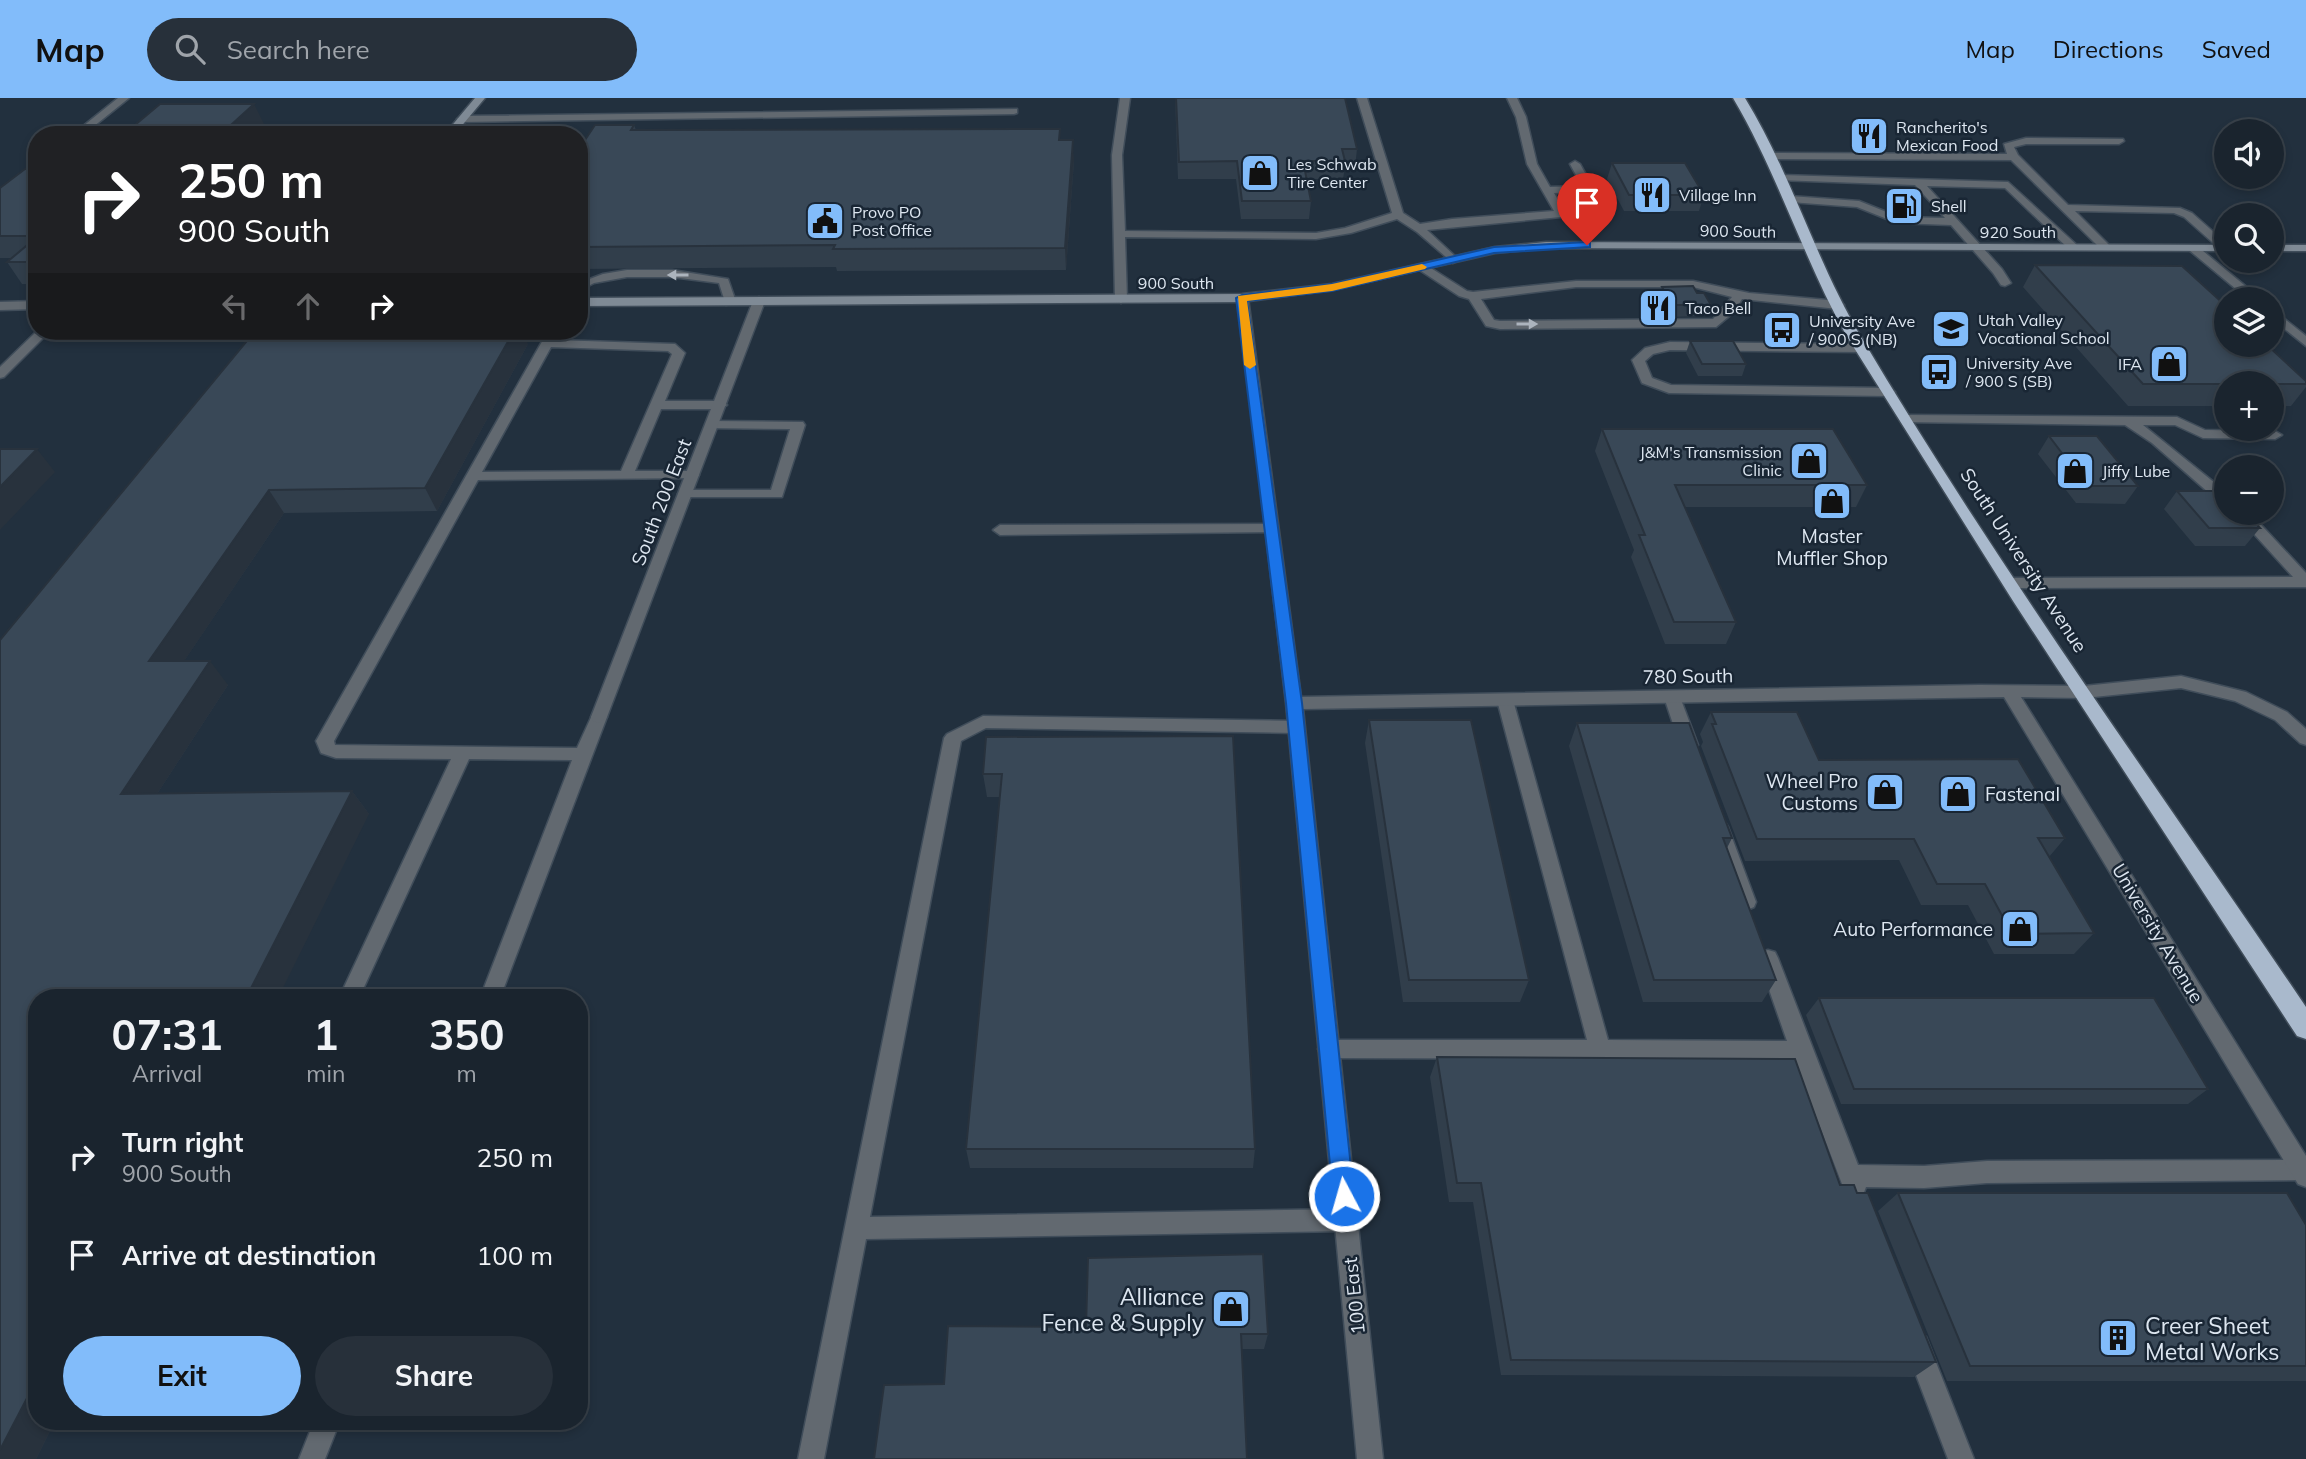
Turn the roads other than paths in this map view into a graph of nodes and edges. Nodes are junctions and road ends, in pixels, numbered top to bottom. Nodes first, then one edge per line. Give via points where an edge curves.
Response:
1 (124, 98) edge
2 (480, 98) edge
3 (1125, 98) edge
4 (1362, 98) edge
5 (1512, 98) edge
6 (1739, 98) edge
7 (1014, 111) dead end
8 (462, 119) junction
9 (88, 126) edge
10 (456, 126) edge
11 (2119, 141) dead end
12 (1772, 156) junction
13 (2014, 157) junction
14 (1575, 164) dead end
15 (28, 173) edge
16 (1782, 178) junction
17 (1862, 180) junction
18 (1917, 181) junction
19 (1548, 190) junction
20 (0, 194) edge
21 (1790, 199) junction
22 (2069, 211) junction
23 (1881, 213) junction
24 (1398, 215) junction
25 (1954, 222) junction
26 (1418, 228) junction
27 (1119, 234) junction
28 (2214, 238) edge
29 (1810, 247) junction
30 (1977, 247) junction
31 (2073, 247) junction
32 (2105, 247) junction
33 (2193, 248) junction
34 (2214, 248) edge
35 (2284, 248) edge
36 (2306, 248) edge
37 (1453, 260) junction
38 (1422, 267) junction
39 (588, 282) edge
40 (2004, 283) dead end
41 (2240, 287) edge
42 (1739, 295) junction
43 (1473, 296) junction
44 (1242, 298) junction
45 (1121, 299) junction
46 (759, 301) junction
47 (588, 302) edge
48 (730, 302) junction
49 (1838, 304) junction
50 (28, 305) edge
51 (0, 306) edge
52 (2284, 323) edge
53 (35, 340) edge
54 (549, 340) edge
55 (582, 340) edge
56 (2306, 342) edge
57 (1861, 348) junction
58 (0, 374) edge
59 (1889, 392) junction
60 (656, 405) junction
61 (719, 405) junction
62 (1907, 419) junction
63 (2128, 421) junction
64 (712, 425) junction
65 (2214, 434) edge
66 (692, 475) junction
67 (473, 476) junction
68 (626, 476) junction
69 (2214, 491) edge
70 (685, 494) junction
71 (2253, 525) edge
72 (1271, 529) junction
73 (1000, 530) dead end
74 (2012, 583) junction
75 (2009, 691) junction
76 (2084, 692) junction
77 (1672, 697) junction
78 (1505, 700) junction
79 (1294, 703) junction
80 (1296, 727) junction
81 (2306, 739) edge
82 (463, 753) junction
83 (583, 754) junction
84 (1696, 762) edge
85 (1715, 814) edge
86 (1753, 919) edge
87 (1763, 945) edge
88 (353, 989) edge
89 (492, 989) edge
90 (2306, 1028) edge
91 (1328, 1049) junction
92 (1600, 1049) junction
93 (1801, 1050) junction
94 (2305, 1173) edge
95 (1850, 1176) junction
96 (1860, 1202) edge
97 (1346, 1220) junction
98 (857, 1228) junction
99 (1910, 1330) edge
100 (323, 1430) edge
101 (312, 1459) edge
102 (811, 1459) edge
103 (1370, 1459) edge
104 (1961, 1459) edge

1 - 9 street
2 - 8 street
3 - 27 street via 1117,155
4 - 24 street
5 - 19 street via 1532,164
6 - 12 highway, South University Avenue
7 - 8 street
8 - 10 street
11 - 13 street via 2012,143 2008,146
12 - 13 street
12 - 16 highway, South University Avenue
13 - 22 street
14 - 19 street via 1589,189
15 - 20 street
16 - 17 street
16 - 21 highway, South University Avenue
17 - 18 street
17 - 23 street
18 - 25 street
18 - 31 street via 2008,185
19 - 26 street via 1561,214
21 - 23 street via 1859,204
21 - 29 highway, South University Avenue
22 - 28 street via 2176,210
22 - 32 street
23 - 25 street via 1906,221
24 - 26 street
24 - 27 street via 1315,236
25 - 30 street
26 - 37 street
27 - 45 street
29 - 30 street, 920 South
29 - 37 street, 900 South via 1546,245
29 - 49 highway, South University Avenue
30 - 31 street, 920 South
30 - 40 street
31 - 32 street, 920 South
32 - 33 street, 920 South
33 - 34 street, 920 South
33 - 41 street
35 - 36 street
37 - 38 street, 900 South
38 - 43 street
38 - 44 street, 900 South via 1332,287
48 -> 39 street via 724,281 704,275 607,275
42 - 43 street via 1693,284 1576,284
43 -> 42 street via 1490,323 1500,325 1716,323
42 - 49 street
44 - 45 street, 900 South
44 - 72 street, 100 East
45 - 46 street, 900 South
46 - 48 street, 900 South
46 - 61 street, South 200 East
47 - 48 street, 900 South
49 - 57 highway, South University Avenue
50 - 51 street
52 - 56 street
53 - 58 street
54 - 67 street
55 - 60 street via 676,349 679,353
57 - 59 highway, South University Avenue
57 - 59 street via 1670,346 1649,351 1638,360 1647,380 1669,389
59 - 62 highway, South University Avenue
60 - 61 street
60 - 68 street
61 - 64 street, South 200 East
62 - 63 street
62 - 74 highway, South University Avenue
63 - 65 street via 2177,421 2203,434
63 - 69 street via 2151,433
64 - 66 street, South 200 East
64 - 70 street via 798,425 777,494
66 - 68 street
66 - 70 street, South 200 East
67 - 68 street
67 - 82 street via 325,741 327,749 336,752
70 - 83 street, South 200 East
71 - 74 street via 2306,582
72 - 73 street
72 - 79 street, 100 East
74 - 76 highway, South University Avenue
75 - 76 street, 780 South
75 - 77 street, 780 South
75 - 94 street, University Avenue
76 - 81 street via 2181,682 2240,696 2281,716
76 - 90 highway, South University Avenue
77 - 78 street, 780 South
77 - 84 street
78 - 79 street, 780 South
78 - 92 street
79 - 80 street, 100 East
80 - 91 street, 100 East
80 - 98 street via 983,722 953,738
82 - 83 street
82 - 88 street
83 - 89 street, South 200 East
85 - 86 street
87 - 93 street
91 - 92 street
91 - 97 street, 100 East
92 - 93 street
93 - 95 street
94 - 95 street
95 - 96 street
97 - 98 street
97 - 103 street, 100 East
98 - 102 street
99 - 104 street
100 - 101 street

